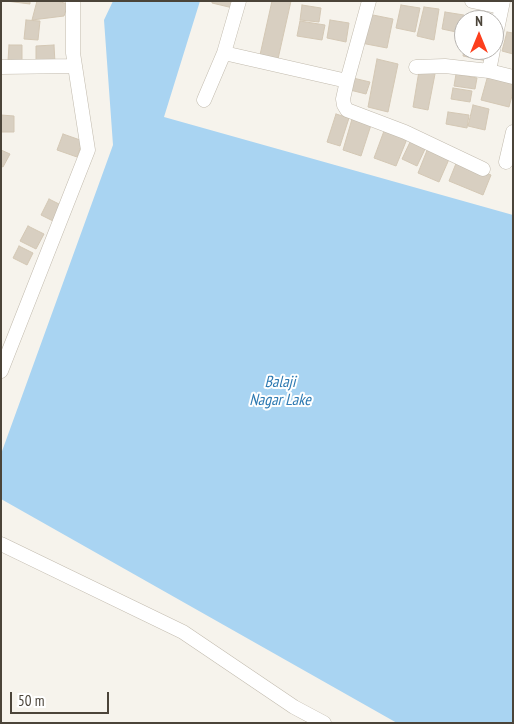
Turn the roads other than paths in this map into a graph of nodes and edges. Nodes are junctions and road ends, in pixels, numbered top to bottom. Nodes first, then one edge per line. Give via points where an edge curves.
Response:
1 (73, 1) edge
2 (239, 1) edge
3 (369, 1) edge
4 (472, 1) edge
5 (502, 4) edge
6 (224, 53) junction
7 (491, 60) edge
8 (75, 66) junction
9 (1, 67) edge
10 (416, 67) dead end
11 (489, 71) junction
12 (513, 78) edge
13 (347, 81) junction
14 (204, 100) dead end
15 (513, 132) edge
16 (506, 162) dead end
17 (483, 169) dead end
18 (1, 371) edge
19 (1, 544) edge
20 (324, 723) edge

1 - 8 street
2 - 6 street
3 - 13 street
4 - 5 street
6 - 13 street
6 - 14 street
7 - 11 street
8 - 9 street
8 - 18 street via 88,150
10 - 11 street via 445,66
11 - 12 street
13 - 17 street via 343,99 347,110 405,132
15 - 16 street
19 - 20 street via 183,632 294,707

